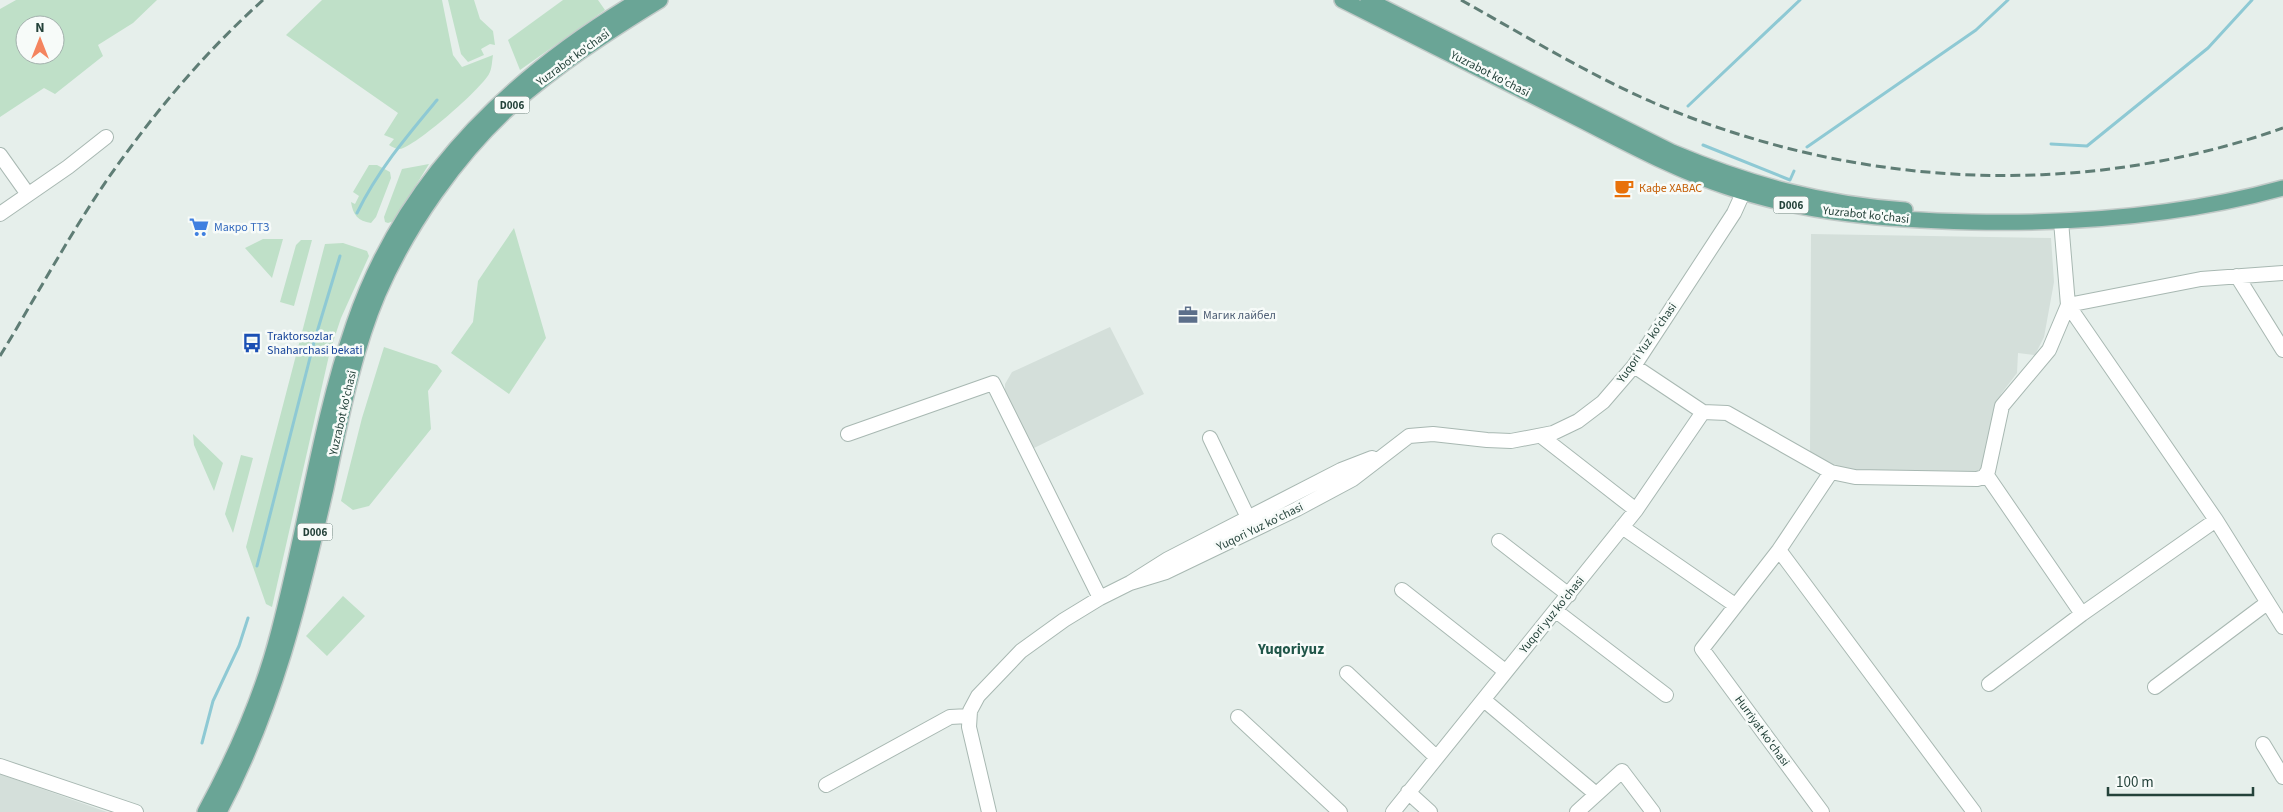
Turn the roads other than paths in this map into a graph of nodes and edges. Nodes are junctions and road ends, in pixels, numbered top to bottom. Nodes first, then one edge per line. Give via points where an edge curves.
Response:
1 (639, 0) edge
2 (660, 0) edge
3 (1342, 0) edge
4 (1368, 0) edge
5 (1606, 125) junction
6 (106, 137) dead end
7 (0, 155) edge
8 (2283, 177) edge
9 (1746, 187) junction
10 (2283, 188) edge
11 (27, 193) junction
12 (2174, 205) junction
13 (0, 214) edge
14 (2061, 221) junction
15 (396, 244) junction
16 (2283, 273) edge
17 (2237, 276) junction
18 (2068, 305) junction
19 (2283, 350) edge
20 (1634, 366) junction
21 (1703, 412) junction
22 (848, 434) dead end
23 (1541, 436) junction
24 (1210, 438) dead end
25 (1831, 472) junction
26 (1986, 474) junction
27 (1636, 510) junction
28 (2216, 520) junction
29 (1251, 524) junction
30 (1622, 527) junction
31 (1499, 541) dead end
32 (1779, 550) junction
33 (1402, 590) dead end
34 (1569, 595) junction
35 (1100, 598) junction
36 (2267, 603) junction
37 (1735, 604) junction
38 (1556, 611) junction
39 (2082, 614) junction
40 (2283, 627) edge
41 (284, 635) junction
42 (1505, 671) junction
43 (1348, 673) dead end
44 (1989, 684) dead end
45 (2155, 687) dead end
46 (1666, 695) dead end
47 (1484, 700) junction
48 (969, 716) junction
49 (1238, 717) dead end
50 (2263, 744) dead end
51 (1436, 757) junction
52 (0, 766) edge
53 (2283, 777) edge
54 (826, 785) dead end
55 (1408, 792) junction
56 (1596, 794) junction
57 (136, 812) edge
58 (205, 812) edge
59 (219, 812) edge
60 (989, 812) edge
61 (1340, 812) edge
62 (1393, 812) edge
63 (1430, 812) edge
64 (1577, 812) edge
65 (1653, 812) edge
66 (1822, 812) edge
67 (1974, 812) edge

1 - 15 main road, Yuzrabot ko'chasi / D006 via 558,53 484,117 430,181
2 - 15 main road, Yuzrabot ko'chasi / D006 via 576,54 504,112
3 - 5 main road, Yuzrabot ko'chasi / D006
4 - 5 main road, Yuzrabot ko'chasi / D006
5 - 9 main road, Yuzrabot ko'chasi / D006
6 - 11 street
7 - 11 street
8 - 12 main road, Yuzrabot ko'chasi / D006
9 - 12 main road, Yuzrabot ko'chasi / D006 via 1928,212 2059,211
9 - 14 main road, Yuzrabot ko'chasi / D006 via 1811,209 1882,218
9 - 20 street, Yuqori Yuz ko'chasi via 1734,213
10 - 12 main road, Yuzrabot ko'chasi / D006 via 2228,202
11 - 13 street
12 - 14 main road, Yuzrabot ko'chasi / D006
14 - 18 street
15 - 41 main road, Yuzrabot ko'chasi / D006 via 357,355
16 - 17 street
17 - 18 street via 2202,279
17 - 19 street
18 - 26 street via 2049,350 2002,406
18 - 28 street
20 - 21 street
20 - 23 street, Yuqori Yuz ko'chasi via 1590,413 1565,428
21 - 25 street via 1727,413
21 - 27 street, Yuqori yuz ko'chasi
22 - 35 street via 993,383
23 - 27 street
23 - 29 street, Yuqori Yuz ko'chasi via 1511,441 1433,434 1409,436 1382,454 1341,470
24 - 29 street
25 - 26 street via 1855,477 1977,480
25 - 32 street
26 - 39 street
27 - 30 street, Yuqori yuz ko'chasi
28 - 36 street
28 - 39 street
29 - 35 street, Yuqori Yuz ko'chasi via 1166,572 1130,583
30 - 34 street, Yuqori yuz ko'chasi
30 - 37 street
31 - 34 street
32 - 37 street
32 - 67 street
33 - 42 street
34 - 38 street, Yuqori yuz ko'chasi
35 - 48 street, Yuqori Yuz ko'chasi via 1021,651 978,696
36 - 40 street
36 - 45 street
37 - 66 street, Hurriyat ko'chasi via 1702,649
38 - 42 street, Yuqori yuz ko'chasi
38 - 46 street
39 - 44 street
41 - 58 main road, Yuzrabot ko'chasi / D006
41 - 59 main road, Yuzrabot ko'chasi / D006 via 262,723
42 - 47 street, Yuqori yuz ko'chasi
43 - 51 street
47 - 51 street, Yuqori yuz ko'chasi
47 - 56 street
48 - 54 street via 950,717
48 - 60 street via 968,727
49 - 61 street
50 - 53 street
51 - 55 street, Yuqori yuz ko'chasi
52 - 57 street
55 - 62 street, Yuqori yuz ko'chasi
55 - 63 street
56 - 64 street
56 - 65 street via 1622,771

